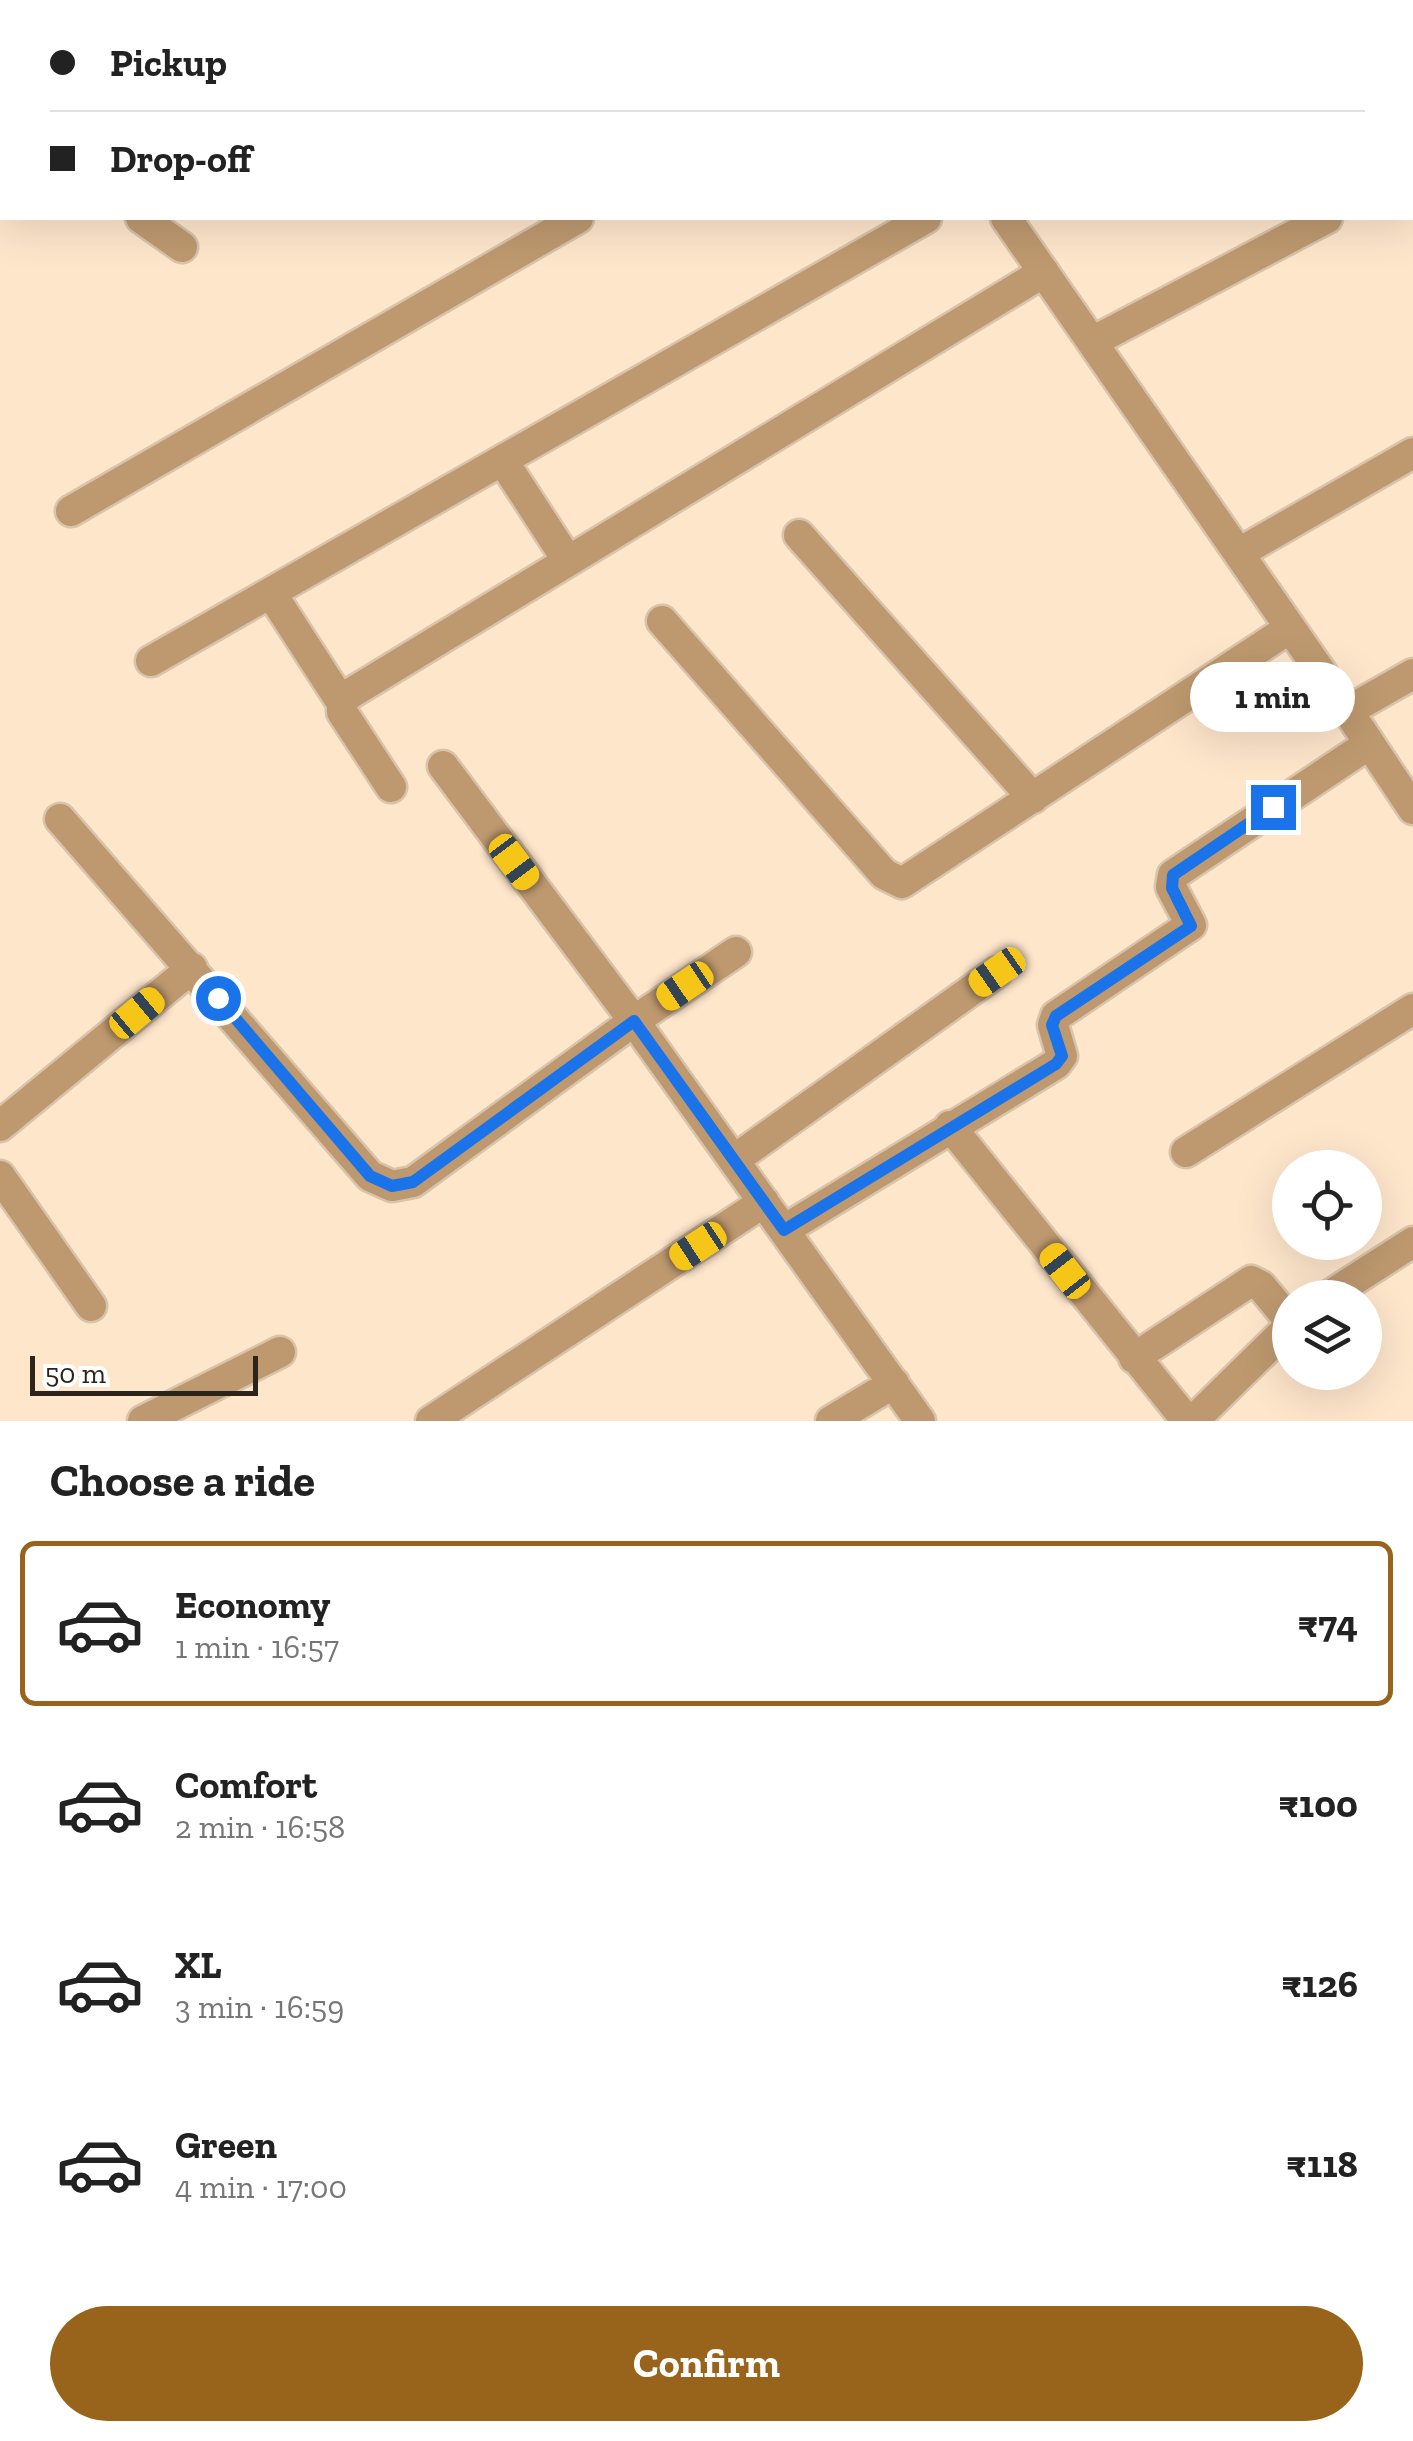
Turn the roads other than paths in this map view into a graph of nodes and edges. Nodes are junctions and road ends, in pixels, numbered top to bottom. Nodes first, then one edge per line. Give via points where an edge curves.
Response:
1 (144, 220) edge
2 (575, 220) edge
3 (922, 220) edge
4 (1007, 220) edge
5 (1323, 220) edge
6 (182, 247) dead end
7 (1044, 272) junction
8 (1092, 342) junction
9 (1413, 453) edge
10 (502, 460) junction
11 (71, 511) dead end
12 (799, 535) dead end
13 (1238, 553) junction
14 (568, 561) junction
15 (271, 593) junction
16 (662, 621) dead end
17 (1290, 628) junction
18 (151, 661) dead end
19 (1413, 674) edge
20 (342, 702) junction
21 (1348, 710) junction
22 (1370, 744) junction
23 (443, 766) dead end
24 (390, 786) dead end
25 (1033, 798) junction
26 (1413, 809) edge
27 (60, 819) dead end
28 (736, 952) dead end
29 (192, 968) junction
30 (997, 972) dead end
31 (1413, 1009) edge
32 (634, 1021) junction
33 (0, 1126) edge
34 (950, 1126) junction
35 (1186, 1152) dead end
36 (734, 1160) junction
37 (0, 1176) edge
38 (764, 1202) junction
39 (784, 1230) junction
40 (1413, 1242) edge
41 (1354, 1280) edge
42 (1272, 1300) edge
43 (91, 1306) dead end
44 (1272, 1341) edge
45 (280, 1352) dead end
46 (1134, 1358) junction
47 (894, 1383) junction
48 (143, 1421) edge
49 (432, 1421) edge
50 (832, 1421) edge
51 (920, 1421) edge
52 (1190, 1421) edge

1 - 6 street
2 - 11 street
3 - 10 street
4 - 7 street
5 - 8 street
7 - 8 street
7 - 14 street
8 - 13 street
9 - 13 street
10 - 14 street
10 - 15 street
12 - 25 street
13 - 17 street
14 - 20 street
15 - 18 street
15 - 20 street
16 - 25 street via 889,879 909,880
17 - 21 street
17 - 25 street
19 - 21 street
20 - 24 street
21 - 22 street
22 - 26 street
22 - 34 street via 1177,871 1170,884 1189,928 1056,1016 1052,1025 1062,1056 1056,1064
23 - 32 street
27 - 29 street
28 - 32 street
29 - 32 street via 370,1176 392,1186 413,1182
29 - 33 street
30 - 36 street
31 - 35 street
32 - 36 street
34 - 39 street
34 - 46 street
36 - 38 street
37 - 43 street
38 - 39 street
38 - 49 street
39 - 47 street
40 - 41 street
42 - 46 street via 1250,1281
44 - 52 street
45 - 48 street
46 - 52 street
47 - 50 street
47 - 51 street

